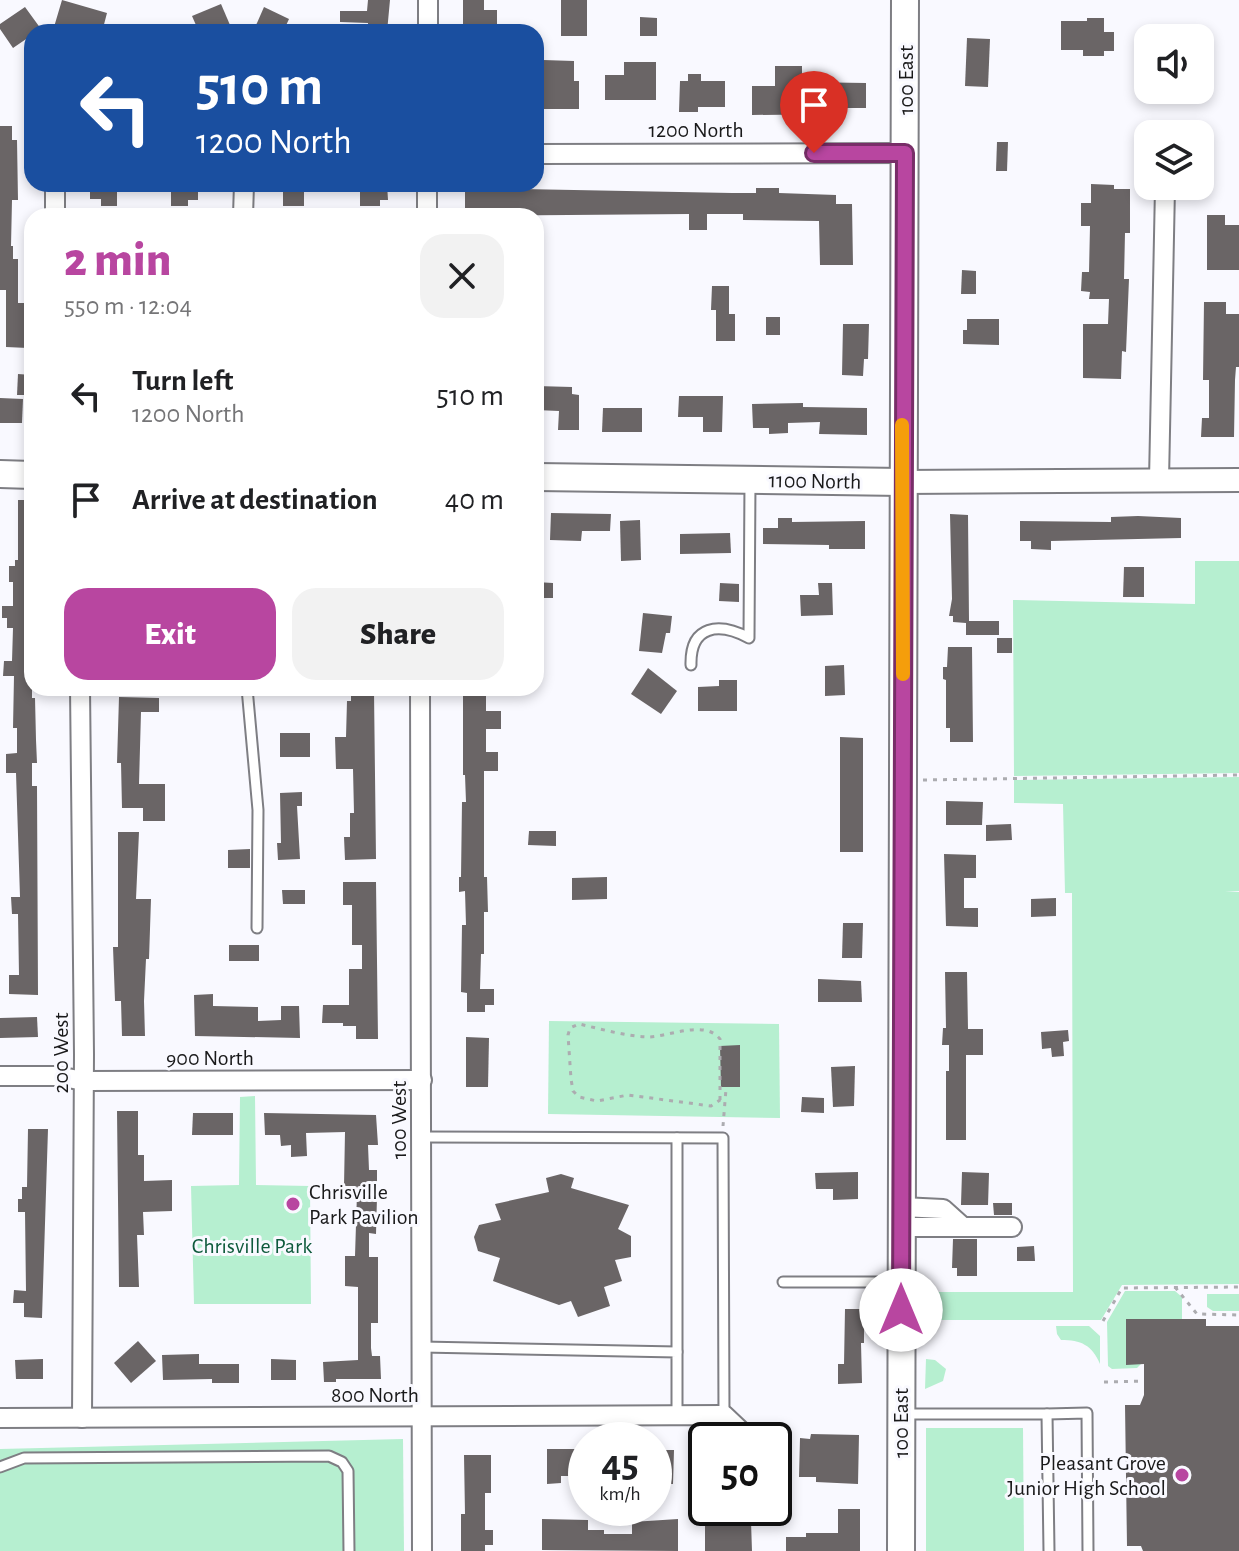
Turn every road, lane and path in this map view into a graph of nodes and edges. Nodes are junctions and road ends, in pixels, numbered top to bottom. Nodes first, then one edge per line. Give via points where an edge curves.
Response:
1 (428, 0) edge
2 (905, 0) edge
3 (428, 24) edge
4 (905, 153) junction
5 (544, 154) edge
6 (1165, 200) edge
7 (0, 474) edge
8 (24, 475) edge
9 (544, 477) edge
10 (750, 479) junction
11 (1159, 480) junction
12 (1239, 480) edge
13 (902, 482) junction
14 (691, 665) dead end
15 (80, 696) edge
16 (248, 696) edge
17 (420, 696) edge
18 (1239, 775) edge
19 (921, 780) dead end
20 (257, 928) dead end
21 (0, 1076) edge
22 (422, 1080) junction
23 (84, 1081) junction
24 (726, 1089) dead end
25 (722, 1100) junction
26 (422, 1137) junction
27 (677, 1138) junction
28 (723, 1138) junction
29 (902, 1217) junction
30 (1012, 1227) dead end
31 (783, 1282) dead end
32 (901, 1282) junction
33 (1175, 1287) junction
34 (1239, 1287) edge
35 (1239, 1315) edge
36 (1103, 1321) dead end
37 (422, 1347) junction
38 (677, 1352) junction
39 (1144, 1381) dead end
40 (1104, 1382) dead end
41 (901, 1414) junction
42 (1047, 1414) junction
43 (677, 1415) junction
44 (724, 1415) junction
45 (0, 1418) edge
46 (82, 1418) junction
47 (422, 1418) junction
48 (731, 1422) edge
49 (0, 1467) edge
50 (349, 1551) edge
51 (422, 1551) edge
52 (901, 1551) edge
53 (1049, 1551) edge
54 (1088, 1551) edge

1 - 3 street
2 - 4 main road, 100 East
4 - 5 street, 1200 North
4 - 13 main road, 100 East
6 - 11 street
7 - 8 main road
9 - 10 main road, 1100 North
10 - 13 main road, 1100 North
10 - 14 lane via 749,638 732,629 700,635 690,647
11 - 12 street, 1100 North
11 - 13 street, 1100 North
13 - 29 main road, 100 East
15 - 23 street, 200 West
16 - 20 lane via 258,810
17 - 22 street, 100 West
18 - 19 path
21 - 23 street, 900 North
22 - 23 street, 900 North
22 - 26 street, 100 West
23 - 46 street, 200 West
24 - 25 path
25 - 25 path via 711,1106 628,1095 597,1101 579,1097 571,1079 570,1028 579,1024 646,1037 714,1033 720,1039
25 - 28 path
26 - 27 lane
26 - 37 street, 100 West
27 - 28 lane
27 - 38 lane
28 - 44 lane
29 - 30 street via 943,1209 963,1227
29 - 32 main road, 100 East
31 - 32 lane
32 - 41 main road, 100 East
33 - 34 path
33 - 35 path via 1197,1314
33 - 36 path via 1122,1288
37 - 38 lane
37 - 47 street, 100 West
38 - 43 lane
39 - 40 path
41 - 42 lane
41 - 52 main road, 100 East
42 - 53 lane
42 - 54 lane via 1087,1413
43 - 44 street, 800 North
43 - 47 street, 800 North
44 - 48 street
45 - 46 street, 800 North
46 - 47 street, 800 North
47 - 51 street, 100 West
49 - 50 lane via 24,1458 329,1456 348,1471

